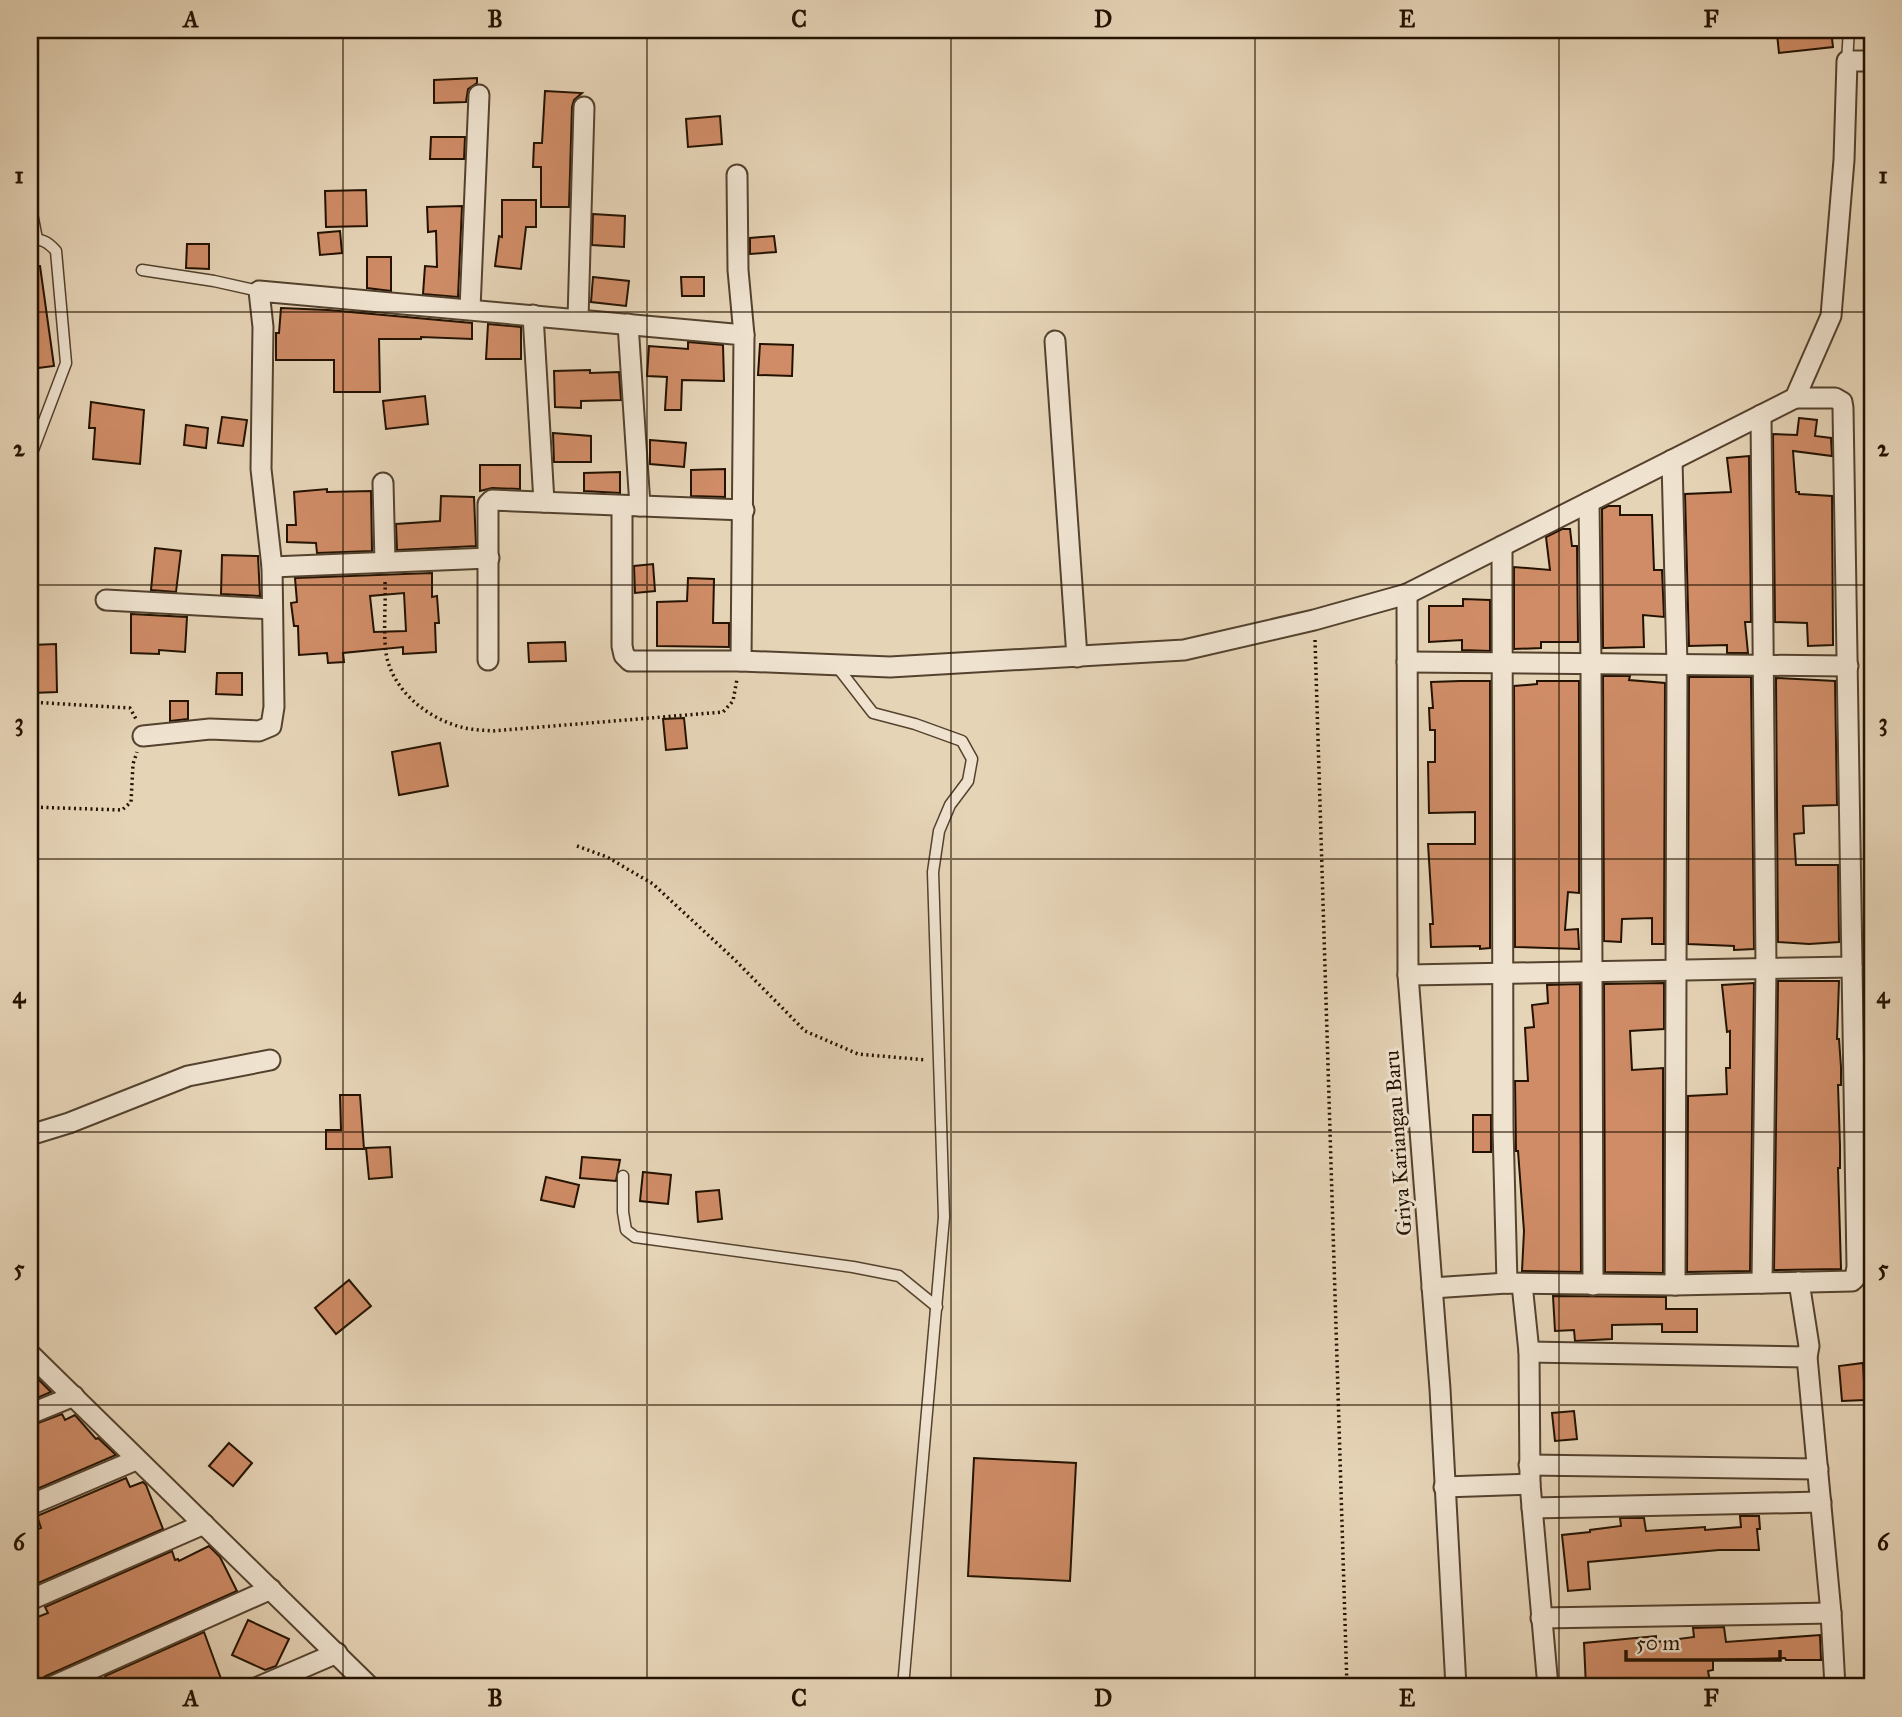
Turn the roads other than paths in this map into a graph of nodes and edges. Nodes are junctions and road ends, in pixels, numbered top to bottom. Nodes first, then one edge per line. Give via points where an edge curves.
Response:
1 (1849, 30) edge
2 (1847, 61) junction
3 (1872, 61) edge
4 (479, 94) dead end
5 (584, 107) dead end
6 (737, 175) dead end
7 (30, 203) edge
8 (33, 239) edge
9 (142, 270) dead end
10 (259, 291) junction
11 (470, 309) junction
12 (533, 315) junction
13 (578, 319) junction
14 (628, 324) junction
15 (744, 335) junction
16 (1055, 341) dead end
17 (1796, 398) junction
18 (1760, 415) junction
19 (30, 458) edge
20 (1672, 460) junction
21 (383, 483) dead end
22 (544, 502) junction
23 (1589, 502) junction
24 (631, 506) junction
25 (744, 510) junction
26 (1502, 546) junction
27 (489, 558) junction
28 (385, 562) junction
29 (272, 567) junction
30 (1407, 594) junction
31 (106, 600) dead end
32 (272, 609) junction
33 (1077, 657) junction
34 (488, 660) dead end
35 (741, 661) junction
36 (1407, 662) junction
37 (1503, 663) junction
38 (835, 664) junction
39 (1591, 664) junction
40 (1678, 665) junction
41 (1763, 665) junction
42 (1848, 666) junction
43 (143, 736) road end
44 (1852, 967) junction
45 (1766, 968) junction
46 (1676, 970) junction
47 (1591, 972) junction
48 (1504, 974) junction
49 (1408, 975) junction
50 (270, 1060) dead end
51 (30, 1135) edge
52 (623, 1176) dead end
53 (1800, 1282) junction
54 (1762, 1283) junction
55 (1514, 1284) junction
56 (1593, 1285) junction
57 (1675, 1285) junction
58 (1432, 1288) junction
59 (937, 1307) junction
60 (1529, 1352) junction
61 (30, 1354) edge
62 (1807, 1357) junction
63 (74, 1396) junction
64 (30, 1414) edge
65 (136, 1460) junction
66 (1818, 1469) junction
67 (1530, 1474) junction
68 (1444, 1487) junction
69 (1821, 1502) junction
70 (30, 1505) edge
71 (1532, 1508) junction
72 (204, 1524) junction
73 (271, 1589) junction
74 (30, 1600) edge
75 (1831, 1613) junction
76 (1541, 1618) junction
77 (337, 1653) junction
78 (51, 1687) edge
79 (258, 1687) edge
80 (370, 1687) edge
81 (903, 1687) edge
82 (1456, 1687) edge
83 (1548, 1687) edge
84 (1835, 1687) edge

1 - 2 lane
2 - 3 street
2 - 17 street via 1844,160 1830,316
4 - 11 street
5 - 13 street
6 - 15 street
7 - 8 lane
8 - 19 lane via 49,243 56,251 66,363
9 - 10 lane
10 - 11 street
10 - 29 street via 263,327 261,469
11 - 12 street
12 - 13 street
12 - 22 street
13 - 14 street
14 - 15 street
14 - 24 street
15 - 25 street
16 - 33 street
17 - 18 street
17 - 42 street via 1842,402
18 - 20 street
18 - 41 street
20 - 23 street
20 - 40 street
21 - 28 street
22 - 24 street
22 - 27 street via 497,499 488,504
23 - 26 street
23 - 39 street
24 - 25 street
24 - 35 street via 624,655 630,661
25 - 35 street
26 - 30 street
26 - 37 street
27 - 28 street
27 - 34 street
28 - 29 street
29 - 32 street
30 - 33 street via 1184,650
30 - 36 street, Griya Kariangau Baru
31 - 32 street
32 - 43 street via 271,726 259,731 210,729
33 - 38 street via 890,667
35 - 38 street
36 - 37 street
36 - 49 street, Griya Kariangau Baru
37 - 39 street
37 - 48 street
38 - 59 lane via 873,713 962,741 972,759 968,781 950,805 939,831 933,872 944,1217
39 - 40 street
39 - 47 street
40 - 41 street
40 - 46 street
41 - 42 street
41 - 45 street
42 - 44 street
44 - 45 street
44 - 53 street via 1855,1278
45 - 46 street
45 - 54 street
46 - 47 street
46 - 57 street
47 - 48 street
47 - 56 street
48 - 49 street
48 - 55 street via 1503,1127
49 - 58 street, Griya Kariangau Baru
50 - 51 street via 188,1076
52 - 59 lane via 626,1230 635,1237 899,1276
53 - 54 street
53 - 62 street
54 - 57 street
55 - 56 street
55 - 58 street
55 - 60 street
56 - 57 street
58 - 68 street, Griya Kariangau Baru
59 - 81 lane
60 - 62 street
60 - 67 street
61 - 63 street
62 - 66 street
63 - 64 street
63 - 65 street
65 - 70 street
65 - 72 street
66 - 67 street
66 - 69 street
67 - 68 street
67 - 71 street
68 - 82 street, Griya Kariangau Baru
69 - 71 street
69 - 75 street
71 - 76 street
72 - 73 street
72 - 74 street
73 - 77 street
73 - 78 street
75 - 76 street
75 - 84 street
76 - 83 street
77 - 79 street
77 - 80 street

